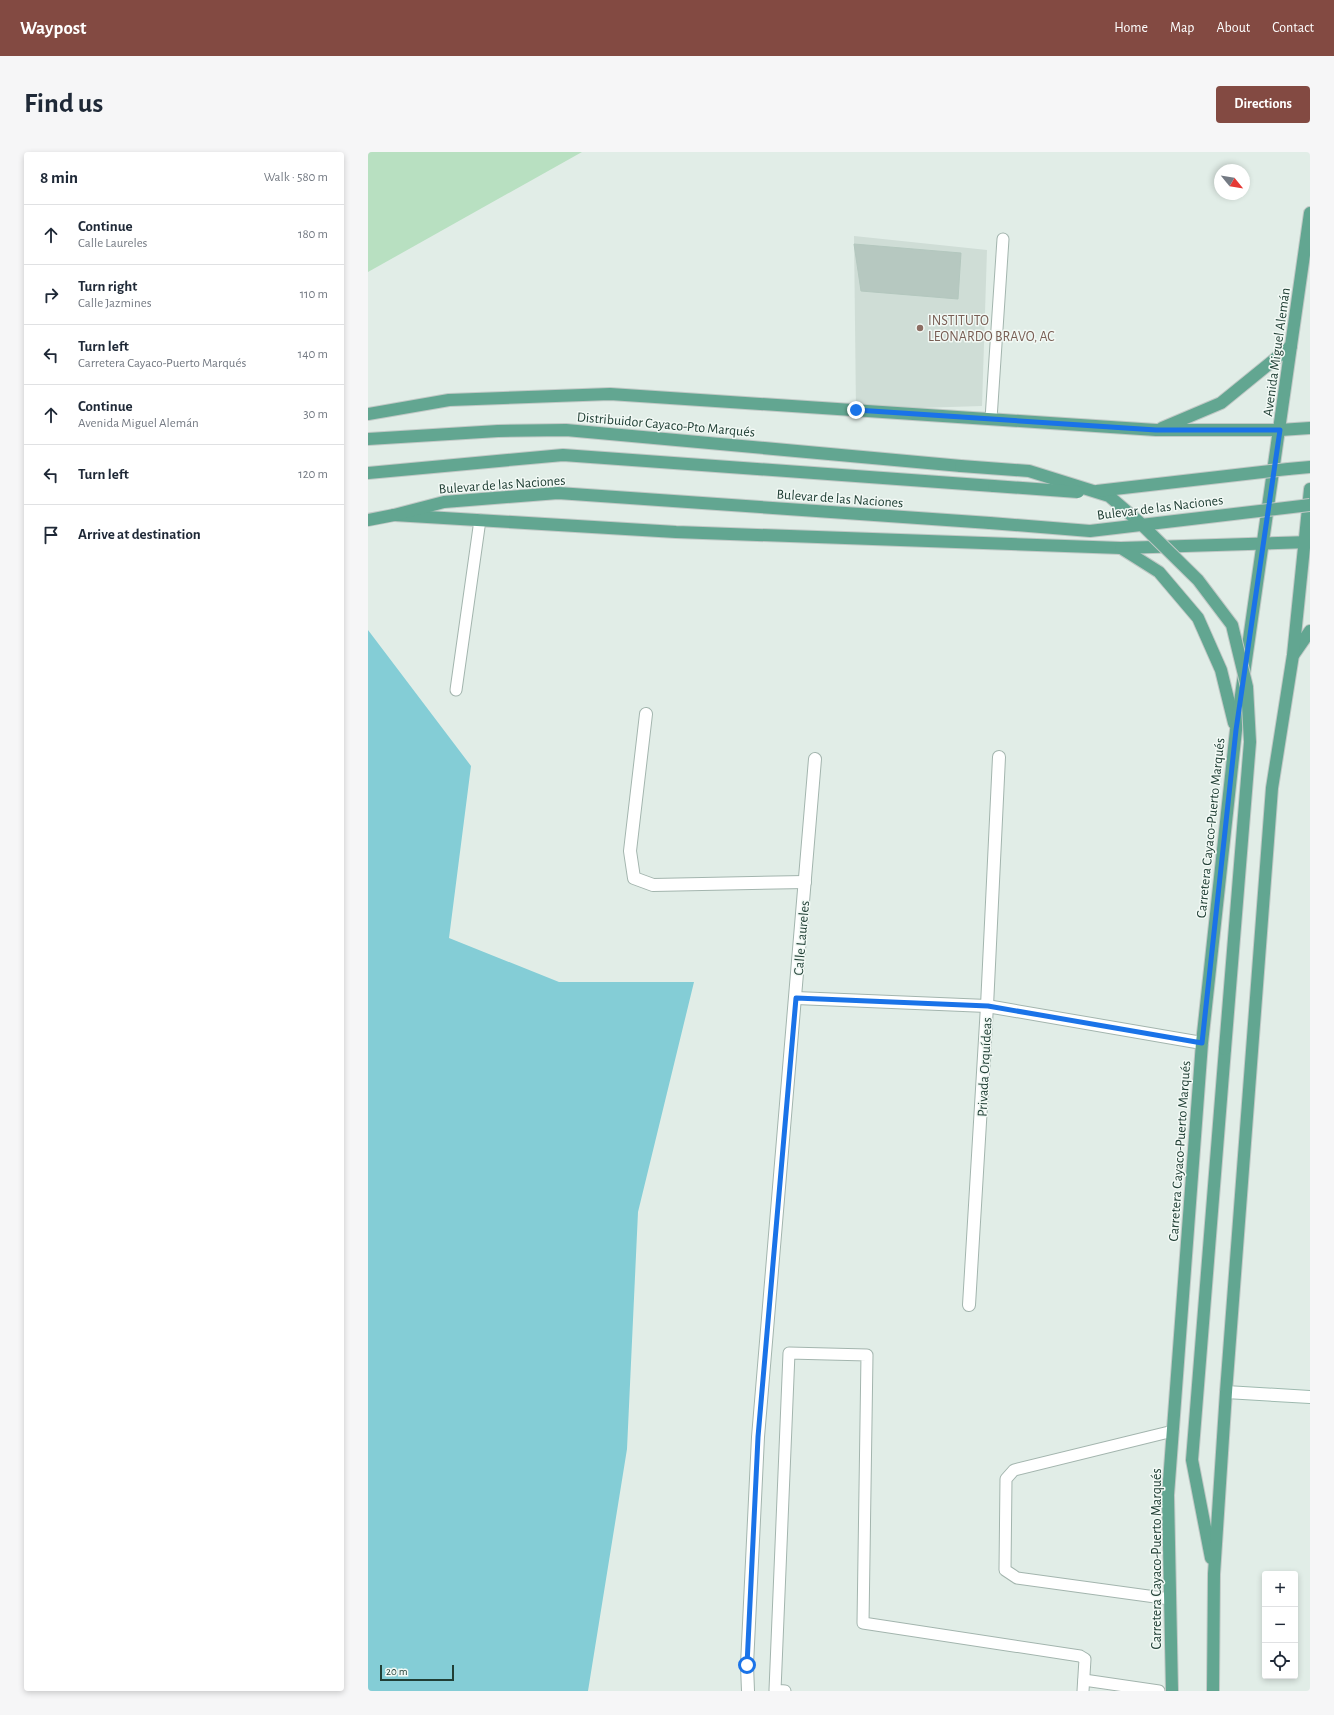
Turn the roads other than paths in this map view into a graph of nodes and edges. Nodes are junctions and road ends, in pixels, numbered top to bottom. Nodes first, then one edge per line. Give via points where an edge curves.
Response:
1 (1310, 213) edge
2 (1003, 239) dead end
3 (1292, 346) junction
4 (368, 414) edge
5 (991, 419) junction
6 (1310, 428) edge
7 (1156, 430) junction
8 (1280, 430) junction
9 (368, 439) edge
10 (1310, 467) edge
11 (368, 473) edge
12 (1310, 489) edge
13 (1310, 505) edge
14 (394, 515) junction
15 (368, 520) edge
16 (480, 520) junction
17 (1262, 543) junction
18 (1307, 543) edge
19 (1121, 548) junction
20 (1310, 631) edge
21 (1293, 655) junction
22 (456, 690) dead end
23 (646, 714) dead end
24 (1236, 730) junction
25 (1000, 757) dead end
26 (815, 759) dead end
27 (805, 882) junction
28 (796, 998) junction
29 (988, 1006) junction
30 (1202, 1043) junction
31 (969, 1305) dead end
32 (1226, 1392) junction
33 (1310, 1397) edge
34 (1173, 1431) junction
35 (1214, 1574) junction
36 (1170, 1599) junction
37 (1084, 1680) junction
38 (748, 1691) edge
39 (785, 1691) edge
40 (1083, 1691) edge
41 (1160, 1691) edge
42 (1172, 1691) edge
43 (1213, 1691) edge

1 - 3 main road, Avenida Miguel Alemán
2 - 5 lane
3 - 7 main road via 1221,403
3 - 8 main road, Avenida Miguel Alemán
4 - 5 main road via 449,400 610,394
5 - 7 main road
6 - 8 main road
7 - 8 main road
8 - 17 main road, Avenida Miguel Alemán
9 - 35 main road, Distribuidor Cayaco-Pto Marqués, bridge via 498,431 566,430 1029,471 1109,496 1198,580 1232,626 1247,687 1250,742 1192,1460
10 - 11 main road, Bulevar de las Naciones, bridge via 1085,492 563,455
12 - 18 main road
13 - 14 main road, Bulevar de las Naciones, bridge via 1090,531 558,493 444,502
14 - 15 main road, Bulevar de las Naciones
14 - 16 main road
16 - 19 main road via 676,532
16 - 22 lane
17 - 18 main road
17 - 19 main road
17 - 24 main road, Carretera Cayaco-Puerto Marqués
18 - 21 main road
19 - 24 main road via 1159,572 1198,618 1221,670
20 - 21 main road
21 - 32 main road via 1272,788
23 - 27 street via 630,851 634,878 653,885
24 - 30 main road, Carretera Cayaco-Puerto Marqués
25 - 29 street, Privada Orquídeas
26 - 27 street, Calle Laureles
27 - 28 street, Calle Laureles
28 - 29 street
28 - 38 street, Calle Laureles via 758,1437 747,1665
29 - 30 street
29 - 31 street, Privada Orquídeas
30 - 34 main road, Carretera Cayaco-Puerto Marqués
32 - 33 street
32 - 35 main road
34 - 36 main road, Carretera Cayaco-Puerto Marqués via 1168,1495
34 - 36 lane via 1014,1470 1006,1479 1005,1570 1017,1578
35 - 43 main road
36 - 42 main road, Carretera Cayaco-Puerto Marqués
37 - 39 lane via 1085,1660 1080,1656 863,1623 867,1355 788,1353 775,1690
37 - 40 lane
37 - 41 lane

